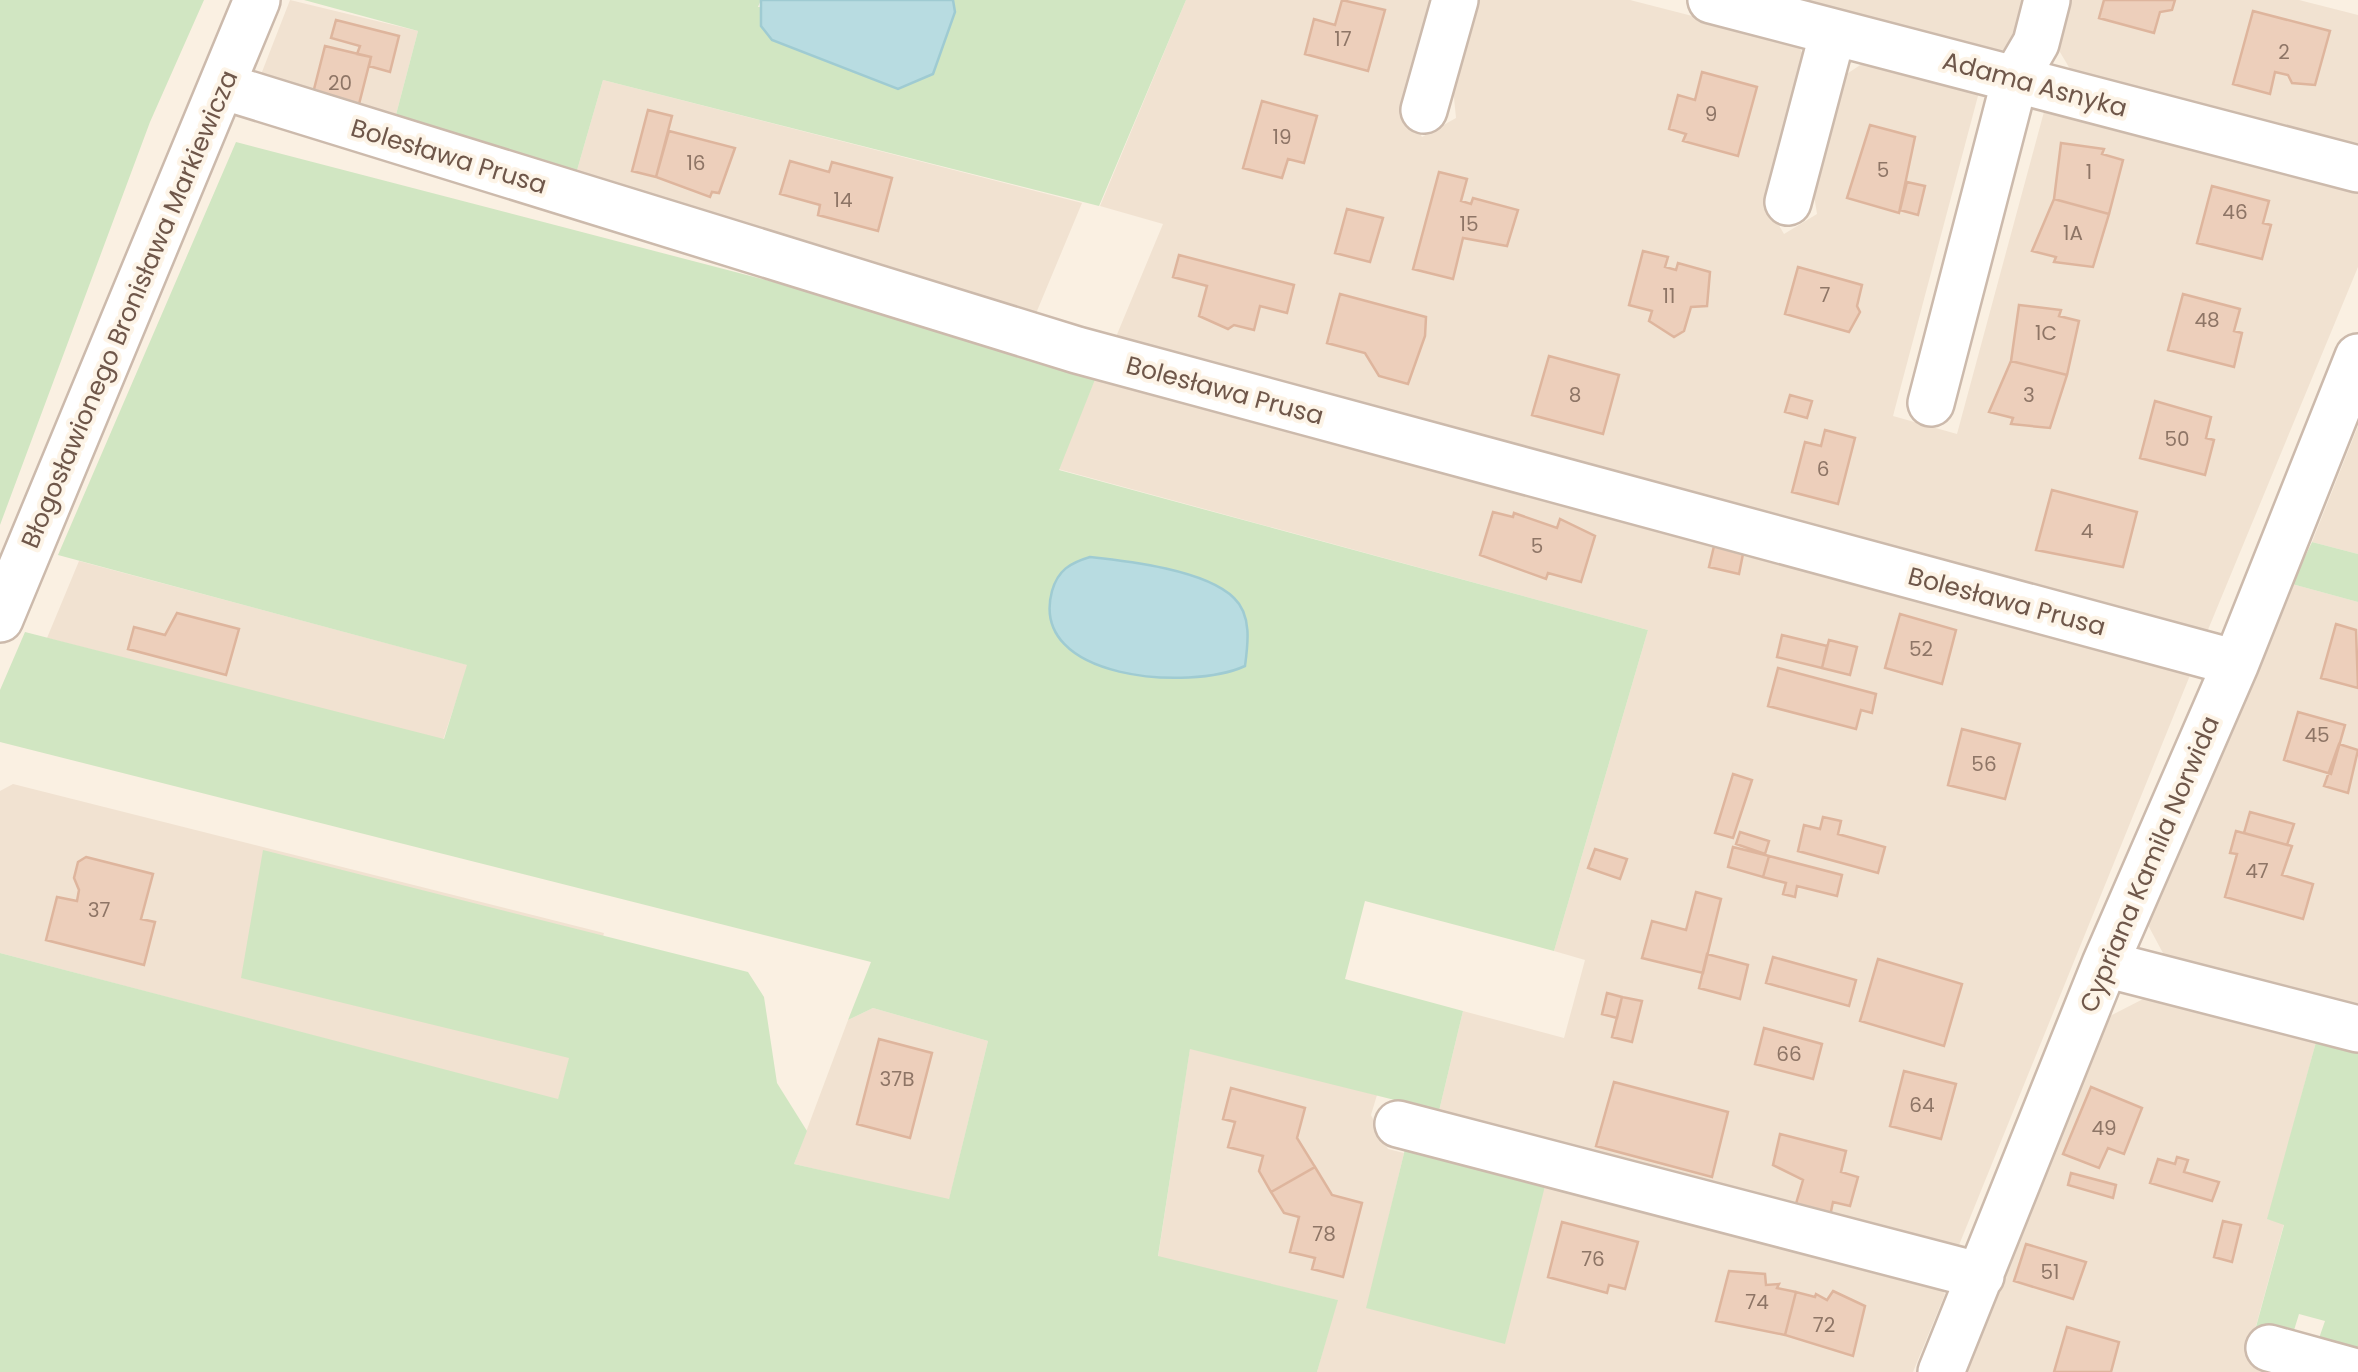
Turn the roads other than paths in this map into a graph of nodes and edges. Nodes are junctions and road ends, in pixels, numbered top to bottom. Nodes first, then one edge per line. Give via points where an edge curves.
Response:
1 (257, 0) edge
2 (1455, 0) edge
3 (1712, 0) edge
4 (2047, 0) edge
5 (1758, 6) edge
6 (1832, 32) junction
7 (2015, 79) junction
8 (222, 86) junction
9 (1424, 110) dead end
10 (2358, 169) edge
11 (1788, 202) dead end
12 (2358, 358) edge
13 (1930, 404) dead end
14 (0, 619) edge
15 (2236, 662) junction
16 (2105, 964) junction
17 (2358, 1030) edge
18 (1398, 1124) dead end
19 (1980, 1276) junction
20 (2294, 1342) dead end
21 (1941, 1372) edge
22 (2356, 1372) edge

1 - 8 street, Błogosławionego Bronisława Markiewicza
2 - 9 street
3 - 5 street, Adama Asnyka
4 - 7 street via 2036,43
5 - 6 street, Adama Asnyka
6 - 7 street, Adama Asnyka
6 - 11 street
7 - 10 street, Adama Asnyka
7 - 13 street
8 - 14 street, Błogosławionego Bronisława Markiewicza
8 - 15 street, Bolesława Prusa via 1078,350
12 - 15 street, Cypriana Kamila Norwida
15 - 16 street, Cypriana Kamila Norwida
16 - 17 street
16 - 19 street, Cypriana Kamila Norwida
18 - 19 street
19 - 21 street, Cypriana Kamila Norwida
20 - 22 street

